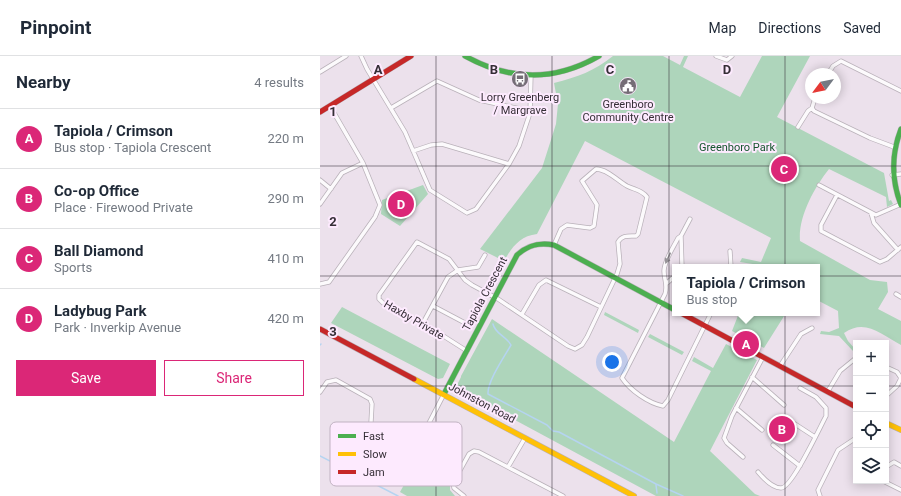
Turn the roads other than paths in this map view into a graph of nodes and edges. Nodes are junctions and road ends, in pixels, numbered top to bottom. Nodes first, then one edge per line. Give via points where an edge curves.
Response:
1 (346, 56) edge
2 (361, 56) edge
3 (411, 56) edge
4 (465, 56) edge
5 (599, 56) edge
6 (716, 56) edge
7 (732, 56) edge
8 (832, 68) edge
9 (320, 72) edge
10 (531, 75) junction
11 (373, 80) junction
12 (901, 91) edge
13 (814, 104) edge
14 (330, 106) junction
15 (391, 108) junction
16 (812, 108) junction
17 (530, 111) junction
18 (320, 112) edge
19 (798, 127) dead end
20 (901, 129) edge
21 (894, 147) junction
22 (413, 151) junction
23 (363, 163) junction
24 (509, 164) junction
25 (901, 174) edge
26 (892, 175) junction
27 (320, 180) edge
28 (819, 185) dead end
29 (331, 189) junction
30 (837, 195) junction
31 (320, 204) edge
32 (901, 204) edge
33 (872, 213) junction
34 (690, 219) dead end
35 (681, 236) junction
36 (554, 245) junction
37 (899, 249) edge
38 (730, 251) dead end
39 (486, 255) dead end
40 (682, 264) edge
41 (731, 264) edge
42 (458, 270) junction
43 (615, 279) junction
44 (672, 279) edge
45 (667, 283) junction
46 (320, 284) edge
47 (896, 294) dead end
48 (495, 297) junction
49 (901, 297) edge
50 (661, 303) junction
51 (433, 306) junction
52 (601, 307) junction
53 (672, 308) edge
54 (522, 314) junction
55 (687, 316) edge
56 (710, 316) edge
57 (423, 323) junction
58 (467, 324) dead end
59 (705, 326) junction
60 (812, 328) dead end
61 (320, 329) edge
62 (467, 350) junction
63 (763, 357) junction
64 (853, 360) edge
65 (780, 366) junction
66 (889, 368) edge
67 (752, 377) junction
68 (800, 388) dead end
69 (821, 388) junction
70 (828, 391) junction
71 (320, 392) edge
72 (889, 393) edge
73 (444, 394) junction
74 (816, 397) junction
75 (784, 405) dead end
76 (853, 405) edge
77 (736, 408) junction
78 (779, 417) dead end
79 (371, 422) edge
80 (430, 422) edge
81 (889, 424) edge
82 (762, 430) dead end
83 (901, 430) edge
84 (815, 437) junction
85 (525, 438) junction
86 (853, 440) edge
87 (773, 445) dead end
88 (743, 457) dead end
89 (889, 465) edge
90 (800, 466) junction
91 (901, 466) edge
92 (462, 467) edge
93 (508, 467) junction
94 (758, 472) dead end
95 (889, 484) edge
96 (454, 486) edge
97 (901, 489) edge
98 (464, 496) edge
99 (563, 496) edge
100 (634, 496) edge
101 (820, 496) edge

1 - 9 street
2 - 11 street
3 - 11 street
4 - 10 street via 494,70
5 - 10 street via 565,72
6 - 7 street via 727,60
8 - 12 street via 840,61
10 - 17 street
11 - 14 street
11 - 15 street
13 - 16 street
14 - 18 street
14 - 23 street
15 - 17 street via 437,81 479,100
15 - 22 street
16 - 19 street
16 - 21 street via 870,138
17 - 24 street via 519,146
20 - 21 street
21 - 26 street
22 - 24 street via 442,144
22 - 24 street via 430,190 467,213 476,209
23 - 29 street via 342,173
23 - 46 street via 379,200 379,210 329,282
25 - 26 street
26 - 32 street
27 - 29 street
28 - 30 street
29 - 31 street
30 - 33 street
30 - 37 street via 821,225 821,231 880,262
32 - 33 street via 881,214
33 - 37 street via 874,223
34 - 35 street
35 - 40 street
35 -> 45 street via 665,266
36 - 43 street, Tapiola Crescent
36 - 43 street via 561,229 567,224 590,228 594,226 597,205 582,181 596,169 604,171 628,187 644,192 648,199 638,234 623,236 618,242 620,264
36 - 48 street, Tapiola Crescent via 539,243 521,251
38 - 41 street
39 - 42 street via 478,267
42 - 48 street via 472,284
42 - 51 street via 448,277
42 - 57 street, Haxby Private via 449,259 417,242 380,295 379,299 383,303
43 - 50 street, Tapiola Crescent
43 - 52 street
44 - 45 street
45 - 50 street
47 - 49 street
48 - 54 street
48 - 62 street, Tapiola Crescent
50 - 53 street, Tapiola Crescent
50 - 59 street via 622,378 626,385 654,404 663,406 668,400
51 - 57 street
51 - 58 street
52 - 54 street via 546,280 539,285
52 - 54 street via 582,345 575,349
55 - 59 street
56 - 59 street
57 - 62 street, Haxby Private
59 - 63 street
60 - 65 street via 801,334
61 - 73 street, Johnston Road
62 - 73 street, Tapiola Crescent
63 - 65 street
63 - 67 street
64 - 70 street via 840,371
65 - 69 street
66 - 72 street via 897,372 900,378 897,386
67 - 75 street
67 - 77 street
68 - 74 street
69 - 70 street
69 - 74 street
70 - 76 street
71 - 79 street via 326,382 336,380 368,396 372,404
73 - 80 street
73 - 85 street, Johnston Road
74 - 84 street via 827,410
77 - 82 street
77 - 88 street via 724,440
78 - 84 street
81 - 83 street
84 - 90 street
85 - 93 street
85 - 100 street, Johnston Road
86 - 101 street via 838,450 818,490
87 - 90 street
89 - 91 street via 894,462
90 - 94 street via 782,488 770,483
92 - 93 street via 469,454 474,451
93 - 99 street
95 - 97 street
96 - 98 street

